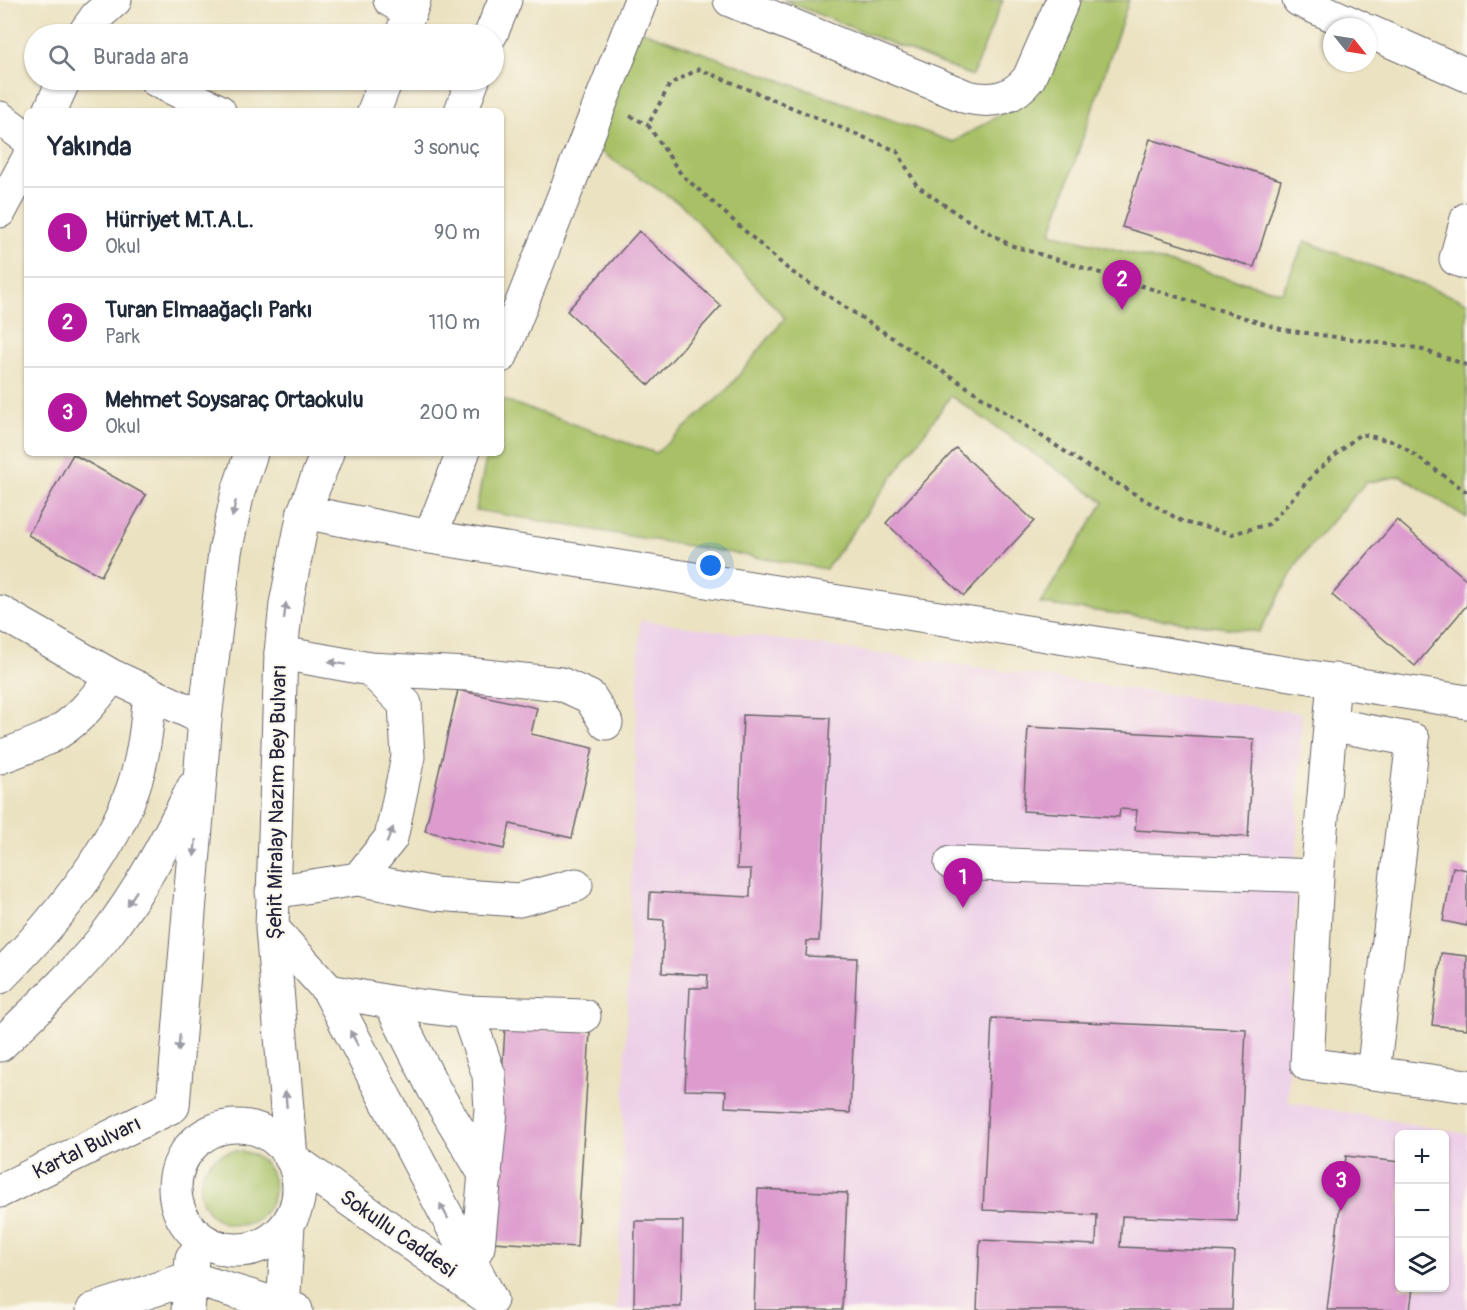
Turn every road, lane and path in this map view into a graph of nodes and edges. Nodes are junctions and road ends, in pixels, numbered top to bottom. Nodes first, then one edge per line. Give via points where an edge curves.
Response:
1 (115, 0) edge
2 (505, 0) edge
3 (641, 0) edge
4 (730, 0) edge
5 (1063, 0) edge
6 (1299, 0) edge
7 (1339, 18) edge
8 (91, 24) edge
9 (495, 24) edge
10 (1377, 35) edge
11 (1467, 75) edge
12 (59, 90) edge
13 (176, 90) edge
14 (382, 90) edge
15 (469, 90) edge
16 (51, 108) edge
17 (213, 108) edge
18 (375, 108) edge
19 (462, 108) edge
20 (0, 118) edge
21 (24, 136) edge
22 (24, 167) edge
23 (0, 211) edge
24 (1467, 219) edge
25 (1467, 263) edge
26 (504, 348) edge
27 (1467, 365) edge
28 (250, 456) edge
29 (326, 456) edge
30 (462, 456) edge
31 (1467, 492) edge
32 (304, 512) junction
33 (430, 537) junction
34 (0, 612) edge
35 (280, 653) junction
36 (370, 669) junction
37 (112, 676) junction
38 (1334, 680) junction
39 (150, 693) junction
40 (1467, 702) edge
41 (205, 719) junction
42 (606, 723) dead end
43 (1330, 724) junction
44 (0, 757) edge
45 (201, 774) junction
46 (951, 863) dead end
47 (1317, 876) junction
48 (358, 879) junction
49 (576, 885) dead end
50 (272, 892) junction
51 (272, 928) junction
52 (0, 977) edge
53 (329, 991) junction
54 (390, 1002) junction
55 (467, 1012) junction
56 (584, 1016) dead end
57 (0, 1045) edge
58 (1373, 1073) junction
59 (1467, 1086) edge
60 (173, 1106) junction
61 (200, 1139) junction
62 (291, 1158) junction
63 (486, 1176) junction
64 (0, 1191) edge
65 (288, 1225) junction
66 (194, 1233) junction
67 (470, 1260) junction
68 (190, 1278) junction
69 (498, 1305) edge
70 (287, 1308) edge
71 (93, 1310) edge
72 (188, 1310) edge

1 - 8 main road
2 - 9 main road
3 - 26 main road
4 - 5 main road via 967,97 994,100 1015,92 1029,78
6 - 7 main road
10 - 11 main road
12 - 16 main road
13 - 17 main road
14 - 18 main road
15 - 19 main road
20 - 21 main road
22 - 23 main road
24 - 25 main road via 1456,259
27 - 31 path via 1417,348 1284,330 1010,245 917,186 897,151 699,69 670,84 648,125 681,174 789,270 1087,466 1183,522 1232,534 1269,524 1315,473 1360,434 1396,442
28 -> 41 main road via 225,552
29 - 32 main road, Şehit Miralay Nazım Bey Bulvarı
30 - 33 main road
32 - 33 main road
35 -> 32 main road, Şehit Miralay Nazım Bey Bulvarı
33 - 38 main road
34 - 37 main road
36 -> 35 main road
35 - 50 main road, Şehit Miralay Nazım Bey Bulvarı
36 - 42 main road via 561,684 590,698
48 -> 36 main road via 391,838 408,758 405,704
37 - 39 main road
37 - 44 main road via 75,720 50,737
38 - 40 main road
38 - 43 main road
39 - 41 main road
39 - 52 main road via 140,765 121,818 55,916
41 - 45 main road
43 - 47 main road
43 - 58 main road via 1413,740
45 -> 57 main road via 155,861 110,929 73,974
45 -> 60 main road
46 - 47 main road
47 - 58 main road via 1307,1064
48 - 49 main road via 435,894 519,900
48 - 50 main road
50 - 51 main road, Şehit Miralay Nazım Bey Bulvarı
51 - 53 main road
62 -> 51 main road, Şehit Miralay Nazım Bey Bulvarı
53 - 54 main road
67 -> 53 main road
54 - 55 main road
54 - 63 main road via 434,1089
55 - 56 main road
55 - 63 main road via 489,1075 491,1110
58 - 59 main road
60 - 61 main road
60 - 64 main road, Kartal Bulvarı
61 - 62 main road via 232,1127 250,1128 280,1144
61 - 66 main road via 187,1152 176,1185 177,1203
62 - 65 main road via 299,1192
62 - 69 main road, Sokullu Caddesi
63 - 67 main road via 478,1247
65 - 66 main road via 275,1238 242,1250 208,1244
65 - 70 main road
66 - 68 main road
67 - 69 main road
68 - 70 main road
68 - 71 main road
68 - 72 main road

